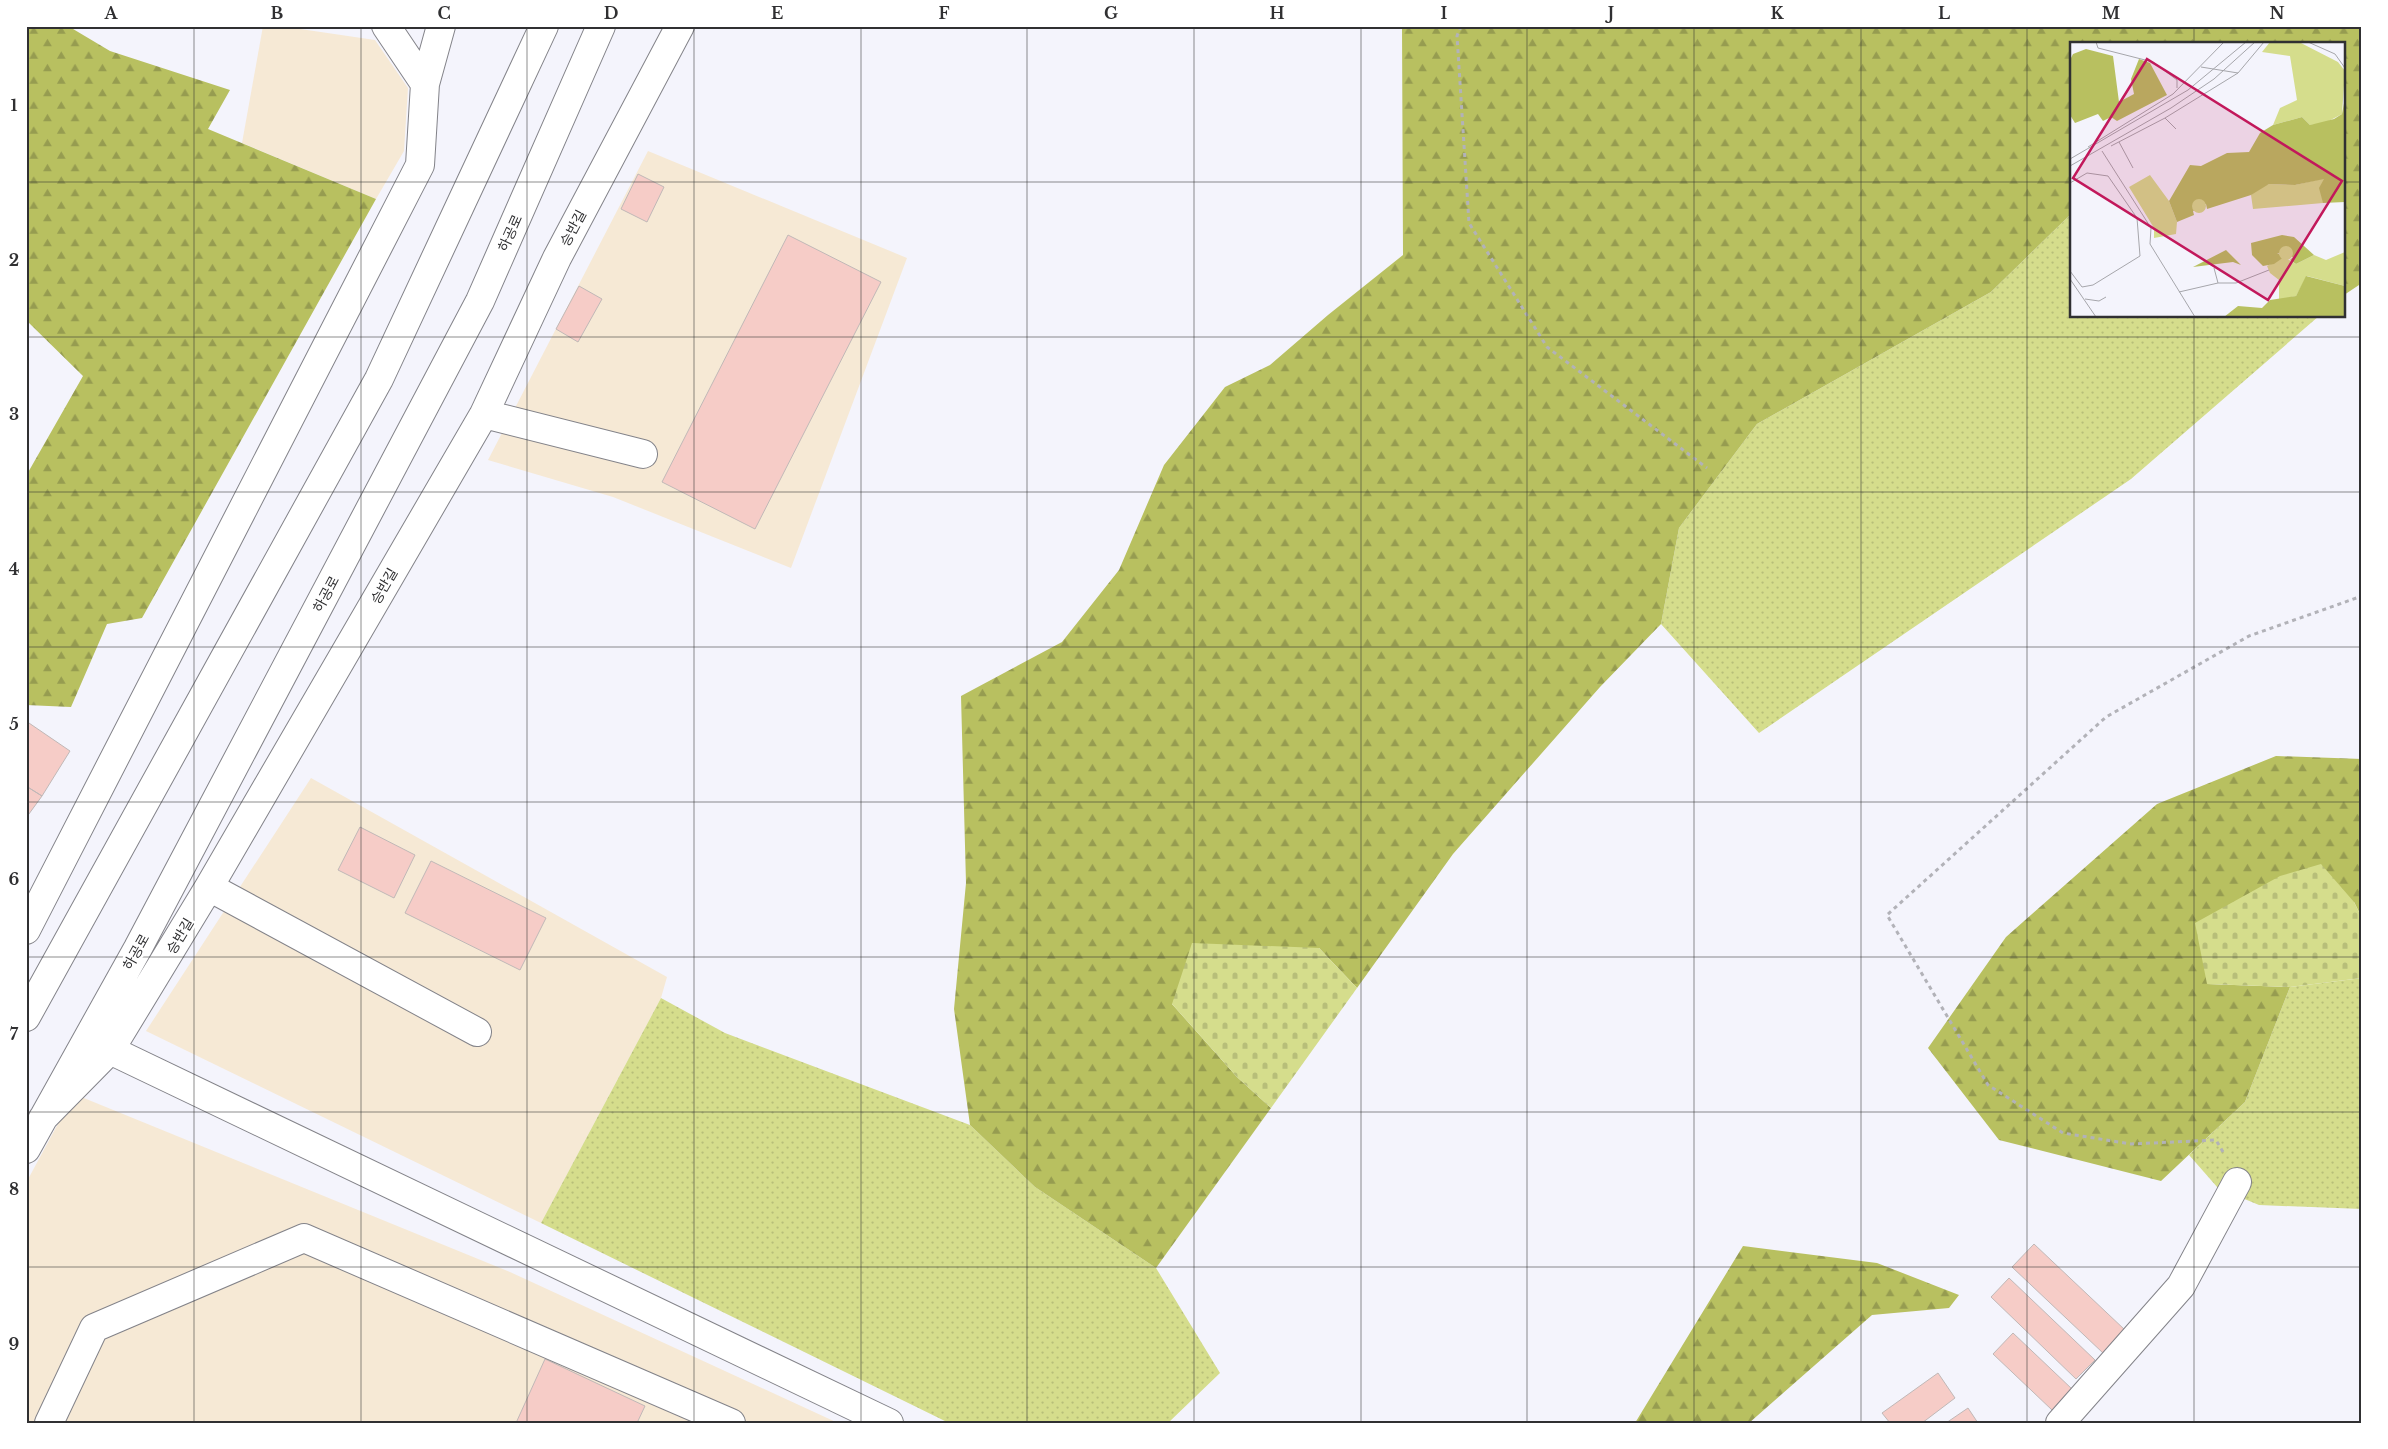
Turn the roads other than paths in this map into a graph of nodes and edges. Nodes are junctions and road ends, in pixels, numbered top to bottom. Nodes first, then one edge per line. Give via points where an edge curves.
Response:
1 (386, 26) edge
2 (442, 26) edge
3 (544, 26) edge
4 (601, 26) edge
5 (680, 26) edge
6 (424, 84) junction
7 (484, 414) junction
8 (643, 454) dead end
9 (209, 887) junction
10 (26, 930) edge
11 (26, 1017) edge
12 (476, 1032) dead end
13 (110, 1050) junction
14 (44, 1118) junction
15 (26, 1149) edge
16 (2237, 1182) road end
17 (49, 1423) edge
18 (731, 1423) edge
19 (888, 1423) edge
20 (2060, 1423) edge

1 - 6 street
2 - 6 street
3 - 11 street via 379,379
4 - 14 street, 하공로 via 480,301 138,948
5 - 7 street, 승반길 via 557,258
6 - 10 street via 420,164
7 - 8 street
7 - 9 street, 승반길
9 - 12 street
9 - 13 street, 승반길
13 - 14 street, 승반길
13 - 19 street
14 - 15 street, 하공로
16 - 20 street via 2181,1286
17 - 18 street via 94,1328 304,1238

